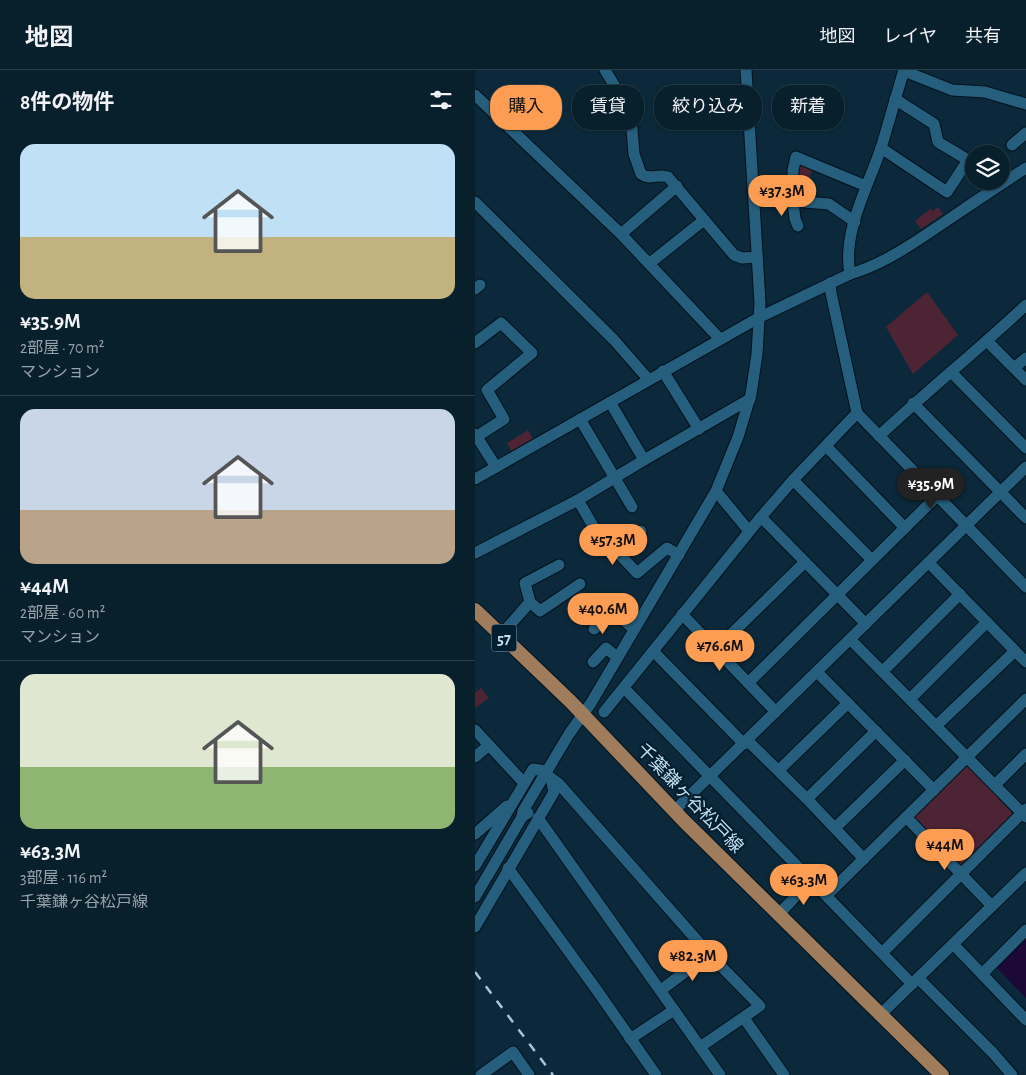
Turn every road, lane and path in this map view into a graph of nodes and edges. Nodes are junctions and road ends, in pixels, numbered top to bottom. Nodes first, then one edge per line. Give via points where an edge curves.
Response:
1 (605, 70) edge
2 (746, 70) edge
3 (904, 71) edge
4 (475, 95) edge
5 (895, 99) junction
6 (1026, 104) edge
7 (1026, 133) edge
8 (1012, 145) dead end
9 (881, 148) junction
10 (1026, 168) edge
11 (677, 186) junction
12 (866, 186) junction
13 (793, 201) junction
14 (475, 203) edge
15 (704, 220) junction
16 (855, 222) junction
17 (798, 226) dead end
18 (621, 234) junction
19 (757, 257) junction
20 (650, 263) junction
21 (849, 274) junction
22 (830, 283) junction
23 (1026, 305) edge
24 (760, 317) junction
25 (720, 339) junction
26 (987, 341) junction
27 (475, 343) edge
28 (1026, 358) edge
29 (1014, 368) junction
30 (663, 372) junction
31 (951, 372) junction
32 (649, 380) junction
33 (1026, 380) edge
34 (750, 399) junction
35 (610, 402) junction
36 (913, 404) junction
37 (857, 413) junction
38 (580, 419) junction
39 (699, 429) junction
40 (476, 436) edge
41 (879, 436) junction
42 (826, 446) junction
43 (1026, 448) edge
44 (644, 460) junction
45 (496, 467) junction
46 (1026, 467) edge
47 (615, 477) junction
48 (475, 479) edge
49 (793, 480) junction
50 (716, 491) junction
51 (1000, 492) junction
52 (937, 496) junction
53 (578, 500) junction
54 (632, 507) dead end
55 (761, 517) junction
56 (1026, 518) edge
57 (965, 525) junction
58 (905, 528) junction
59 (641, 531) dead end
60 (749, 531) junction
61 (616, 550) junction
62 (475, 554) edge
63 (679, 555) junction
64 (872, 560) junction
65 (805, 562) junction
66 (929, 563) junction
67 (559, 566) dead end
68 (580, 584) dead end
69 (1026, 587) edge
70 (959, 594) junction
71 (837, 595) junction
72 (530, 602) junction
73 (475, 610) edge
74 (682, 614) junction
75 (987, 622) junction
76 (866, 624) junction
77 (594, 629) dead end
78 (635, 629) junction
79 (501, 635) junction
80 (851, 640) junction
81 (716, 649) junction
82 (1015, 650) junction
83 (653, 651) junction
84 (617, 657) junction
85 (593, 662) dead end
86 (1026, 662) edge
87 (883, 671) junction
88 (817, 672) junction
89 (748, 682) junction
90 (623, 688) junction
91 (910, 699) junction
92 (1026, 699) edge
93 (848, 703) junction
94 (604, 712) dead end
95 (776, 712) junction
96 (583, 714) junction
97 (936, 726) junction
98 (475, 730) edge
99 (876, 731) junction
100 (746, 742) junction
101 (489, 745) junction
102 (1026, 754) edge
103 (475, 757) edge
104 (967, 757) junction
105 (905, 760) junction
106 (779, 770) junction
107 (549, 774) junction
108 (710, 777) junction
109 (525, 783) junction
110 (995, 784) junction
111 (934, 790) junction
112 (807, 799) junction
113 (513, 802) junction
114 (674, 811) junction
115 (1025, 813) edge
116 (906, 817) junction
117 (538, 818) junction
118 (835, 828) junction
119 (476, 829) edge
120 (491, 838) junction
121 (863, 859) junction
122 (475, 866) edge
123 (508, 868) junction
124 (1026, 873) edge
125 (960, 874) junction
126 (811, 880) junction
127 (827, 895) junction
128 (475, 897) edge
129 (992, 906) junction
130 (779, 914) junction
131 (475, 927) edge
132 (1026, 930) edge
133 (953, 944) junction
134 (883, 952) junction
135 (709, 954) junction
136 (982, 974) junction
137 (915, 981) junction
138 (661, 990) junction
139 (673, 1010) junction
140 (881, 1014) junction
141 (744, 1018) junction
142 (1026, 1020) edge
143 (630, 1039) junction
144 (700, 1048) junction
145 (481, 1075) edge
146 (529, 1075) edge
147 (656, 1075) edge
148 (720, 1075) edge
149 (784, 1075) edge
150 (942, 1075) edge
151 (1012, 1075) edge

1 - 11 street via 631,117 634,154 641,174 648,177 664,175
2 - 19 street
3 - 5 street
3 - 6 street via 952,90 985,92
4 - 18 street
5 - 9 street
5 - 9 street via 934,124 938,142 968,160 947,192
7 - 8 street
9 - 12 street
10 - 21 street via 886,259
11 - 15 street
11 - 18 street
12 - 13 street via 796,157
12 - 16 street
13 - 16 street via 829,204
13 - 17 street
14 - 32 street
15 - 19 street via 734,255
15 - 20 street
16 - 21 street via 849,246
18 - 20 street
19 - 24 street
20 - 25 street
21 - 22 street
22 - 24 street
22 - 37 street
23 - 26 street
24 - 25 street
24 - 34 street
25 - 30 street
26 - 29 street
26 - 31 street
27 - 40 street via 501,323 532,353 487,390 504,418
28 - 29 street
29 - 33 street
30 - 32 street
30 - 39 street
31 - 36 street
31 - 43 street
32 - 35 street
34 - 39 street
34 - 50 street
35 - 38 street
35 - 44 street
36 - 41 street
36 - 51 street
37 - 41 street
37 - 42 street
38 - 45 street
38 - 47 street
39 - 44 street
40 - 45 street
41 - 52 street
42 - 49 street
42 - 58 street
44 - 47 street
45 - 48 street
46 - 51 street
47 - 53 street
47 - 54 street
49 - 55 street
49 - 64 street
50 - 60 street
50 - 63 street
51 - 56 street
51 - 57 street
52 - 57 street
52 - 58 street
53 - 61 street via 593,526
53 - 62 street
55 - 60 street
55 - 65 street
57 - 66 street
57 - 69 street
58 - 64 street
59 - 61 street
60 - 74 street
61 - 63 street via 637,573 667,548
63 - 78 street
64 - 71 street
65 - 71 street
65 - 81 street
66 - 70 street
66 - 76 street
67 - 72 street via 525,583
68 - 72 street via 540,611
70 - 75 street
70 - 87 street
71 - 76 street
71 - 89 street
72 - 79 street
73 - 79 main road, 千葉鎌ヶ谷松戸線 / 57
74 - 81 street
74 - 83 street
75 - 82 street
75 - 91 street
76 - 80 street
77 - 78 street via 615,612
78 - 84 street
79 - 96 main road, 千葉鎌ヶ谷松戸線 / 57
80 - 87 street
80 - 88 street
81 - 89 street
82 - 86 street
82 - 97 street
83 - 90 street
83 - 100 street
84 - 85 street via 607,648
84 - 96 street
87 - 91 street
88 - 93 street
88 - 95 street
89 - 95 street
90 - 94 street
90 - 108 street
91 - 97 street
92 - 104 street
93 - 99 street
93 - 106 street
95 - 100 street
96 - 107 street
96 - 114 main road, 千葉鎌ヶ谷松戸線 / 57
97 - 104 street
98 - 101 street
99 - 105 street
99 - 112 street
100 - 106 street
100 - 108 street
101 - 103 street
101 - 109 street
102 - 110 street
104 - 110 street
104 - 111 street
105 - 111 street
105 - 118 street
106 - 112 street
107 - 109 street via 533,770
107 - 117 street via 554,792
107 - 128 street via 528,814 522,817
107 - 135 street
108 - 114 street
108 - 126 street
109 - 113 street
110 - 115 street
111 - 116 street
112 - 118 street
113 - 119 street
113 - 120 street
114 - 130 main road, 千葉鎌ヶ谷松戸線 / 57
115 - 125 street
116 - 121 street
116 - 125 street
117 - 123 street
117 - 138 street
118 - 121 street
119 - 120 street
120 - 122 street
121 - 127 street
123 - 131 street
123 - 143 street
124 - 129 street
125 - 129 street
125 - 134 street
126 - 127 street
126 - 130 street
127 - 134 street
129 - 133 street
130 - 140 main road, 千葉鎌ヶ谷松戸線 / 57
132 - 136 street
133 - 136 street
133 - 137 street
134 - 137 street
135 - 138 street
135 - 141 street via 760,1006
136 - 142 street
137 - 140 street
137 - 151 street via 993,1053
138 - 139 street
139 - 143 street
139 - 144 street
140 - 150 main road, 千葉鎌ヶ谷松戸線 / 57
141 - 144 street
141 - 149 street
143 - 147 street
144 - 148 street
145 - 146 street via 513,1052

